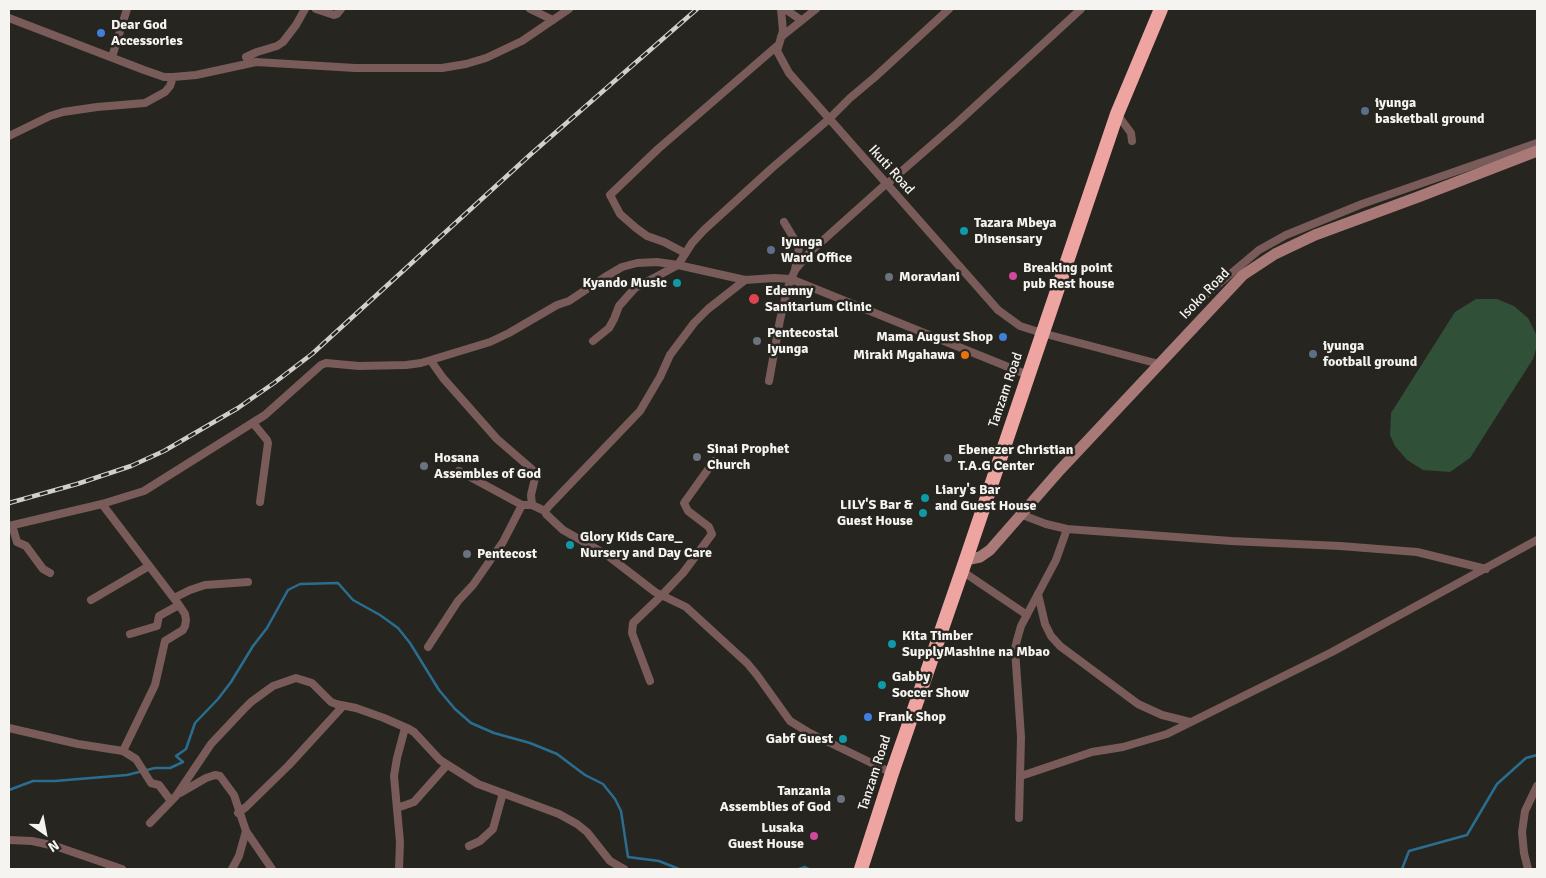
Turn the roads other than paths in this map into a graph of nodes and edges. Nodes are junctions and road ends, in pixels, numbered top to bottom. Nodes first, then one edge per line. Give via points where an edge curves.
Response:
1 (127, 9) edge
2 (305, 9) edge
3 (316, 9) edge
4 (341, 9) edge
5 (530, 9) edge
6 (568, 9) edge
7 (781, 9) edge
8 (785, 9) edge
9 (816, 9) edge
10 (949, 9) edge
11 (1081, 9) edge
12 (1161, 9) edge
13 (9, 18) edge
14 (553, 20) junction
15 (802, 20) junction
16 (780, 38) junction
17 (777, 46) junction
18 (112, 57) junction
19 (246, 57) dead end
20 (173, 77) junction
21 (1116, 114) junction
22 (829, 119) junction
23 (9, 136) edge
24 (1132, 141) dead end
25 (1537, 143) edge
26 (1537, 151) edge
27 (887, 183) junction
28 (784, 222) dead end
29 (685, 253) junction
30 (678, 265) junction
31 (795, 270) junction
32 (791, 279) junction
33 (746, 280) junction
34 (1203, 297) dead end
35 (1042, 333) junction
36 (593, 341) dead end
37 (431, 361) junction
38 (1159, 364) junction
39 (1028, 375) junction
40 (769, 381) dead end
41 (253, 423) junction
42 (714, 461) dead end
43 (459, 470) dead end
44 (260, 502) dead end
45 (102, 504) junction
46 (532, 504) junction
47 (522, 505) junction
48 (546, 511) junction
49 (1020, 514) junction
50 (10, 526) edge
51 (1067, 529) junction
52 (1537, 540) edge
53 (964, 565) junction
54 (149, 566) junction
55 (1486, 569) junction
56 (50, 573) dead end
57 (248, 582) dead end
58 (1038, 594) junction
59 (662, 595) junction
60 (91, 600) dead end
61 (176, 602) junction
62 (1027, 615) junction
63 (130, 634) dead end
64 (428, 647) dead end
65 (650, 681) dead end
66 (343, 706) junction
67 (1190, 722) junction
68 (9, 728) edge
69 (405, 728) junction
70 (124, 751) junction
71 (447, 765) junction
72 (892, 774) junction
73 (1021, 776) junction
74 (1537, 786) edge
75 (503, 793) junction
76 (173, 798) junction
77 (397, 808) junction
78 (238, 812) junction
79 (1019, 818) dead end
80 (150, 823) dead end
81 (246, 832) junction
82 (9, 840) edge
83 (468, 846) dead end
84 (122, 869) edge
85 (232, 869) edge
86 (272, 869) edge
87 (399, 869) edge
88 (624, 869) edge
89 (861, 869) edge
90 (1528, 869) edge

1 - 18 street
2 - 19 street via 283,42
3 - 4 street via 334,15
5 - 14 street
6 - 14 street
7 - 16 street via 783,24
8 - 15 street
9 - 15 street
10 - 22 street
11 - 27 street
12 - 21 highway, Tanzam Road
13 - 18 street
14 - 20 street via 501,51 466,64 442,68 355,68 256,62
15 - 16 street
16 - 17 street
17 - 22 street, Ikuti Road via 789,73
17 - 29 street via 610,195 616,208 631,225
18 - 20 street
20 - 23 street via 165,92 145,103 63,112
21 - 24 street via 1131,133
21 - 35 highway, Tanzam Road
22 - 27 street, Ikuti Road
22 - 29 street via 704,230
25 - 34 street via 1362,204 1286,235 1259,250
26 - 38 street, Isoko Road via 1315,235 1275,254 1243,275
27 - 31 street via 810,252
27 - 35 street, Ikuti Road via 998,310 1020,326
28 - 31 street via 799,246
29 - 30 street
30 - 33 street
30 - 36 street via 635,288 619,306 609,328
30 - 37 street via 656,262 622,267 509,334
31 - 32 street
32 - 33 street
32 - 39 street
32 - 40 street
33 - 48 street via 698,318 670,355 640,411
35 - 38 street, Ikuti Road
35 - 39 highway, Tanzam Road
37 - 41 street via 406,365 326,363
37 - 46 street via 497,439 534,471
38 - 49 street, Isoko Road
39 - 53 highway, Tanzam Road
41 - 44 street via 268,440
41 - 45 street via 148,489
42 - 59 street via 684,503 712,534
43 - 47 street
45 - 50 street
45 - 54 street
46 - 47 street
46 - 48 street
47 - 64 street via 503,542
48 - 59 street via 549,519 563,530 608,555
49 - 51 street
49 - 53 street, Isoko Road via 990,550
50 - 56 street via 17,542 26,546 43,569
51 - 55 street via 1417,552
51 - 58 street via 1056,560
52 - 55 street
53 - 62 street
53 - 72 highway, Tanzam Road
54 - 60 street
54 - 61 street
55 - 67 street via 1332,652
57 - 61 street via 204,585 190,590
58 - 62 street
58 - 67 street via 1045,624 1060,646 1138,704 1162,715
59 - 65 street via 634,621 632,627
59 - 72 street via 686,607 747,663 790,721
61 - 63 street via 159,616 157,626
61 - 70 street via 185,614 185,626 165,641 155,686
62 - 73 street via 1015,650
66 - 69 street
66 - 76 street via 331,702 305,680 296,678 273,686 224,729
66 - 78 street
67 - 73 street via 1160,737 1092,752
68 - 70 street
69 - 71 street via 414,732
69 - 77 street via 394,776
70 - 76 street via 136,759 151,783
71 - 75 street via 478,784
71 - 77 street via 414,802
72 - 89 highway, Tanzam Road
73 - 79 street
74 - 90 street via 1525,811 1522,832
75 - 83 street via 493,829
75 - 88 street via 577,824 610,861
76 - 78 street via 202,780 218,775 234,795
76 - 80 street
77 - 87 street
78 - 81 street
81 - 85 street
81 - 86 street
82 - 84 street via 32,840

